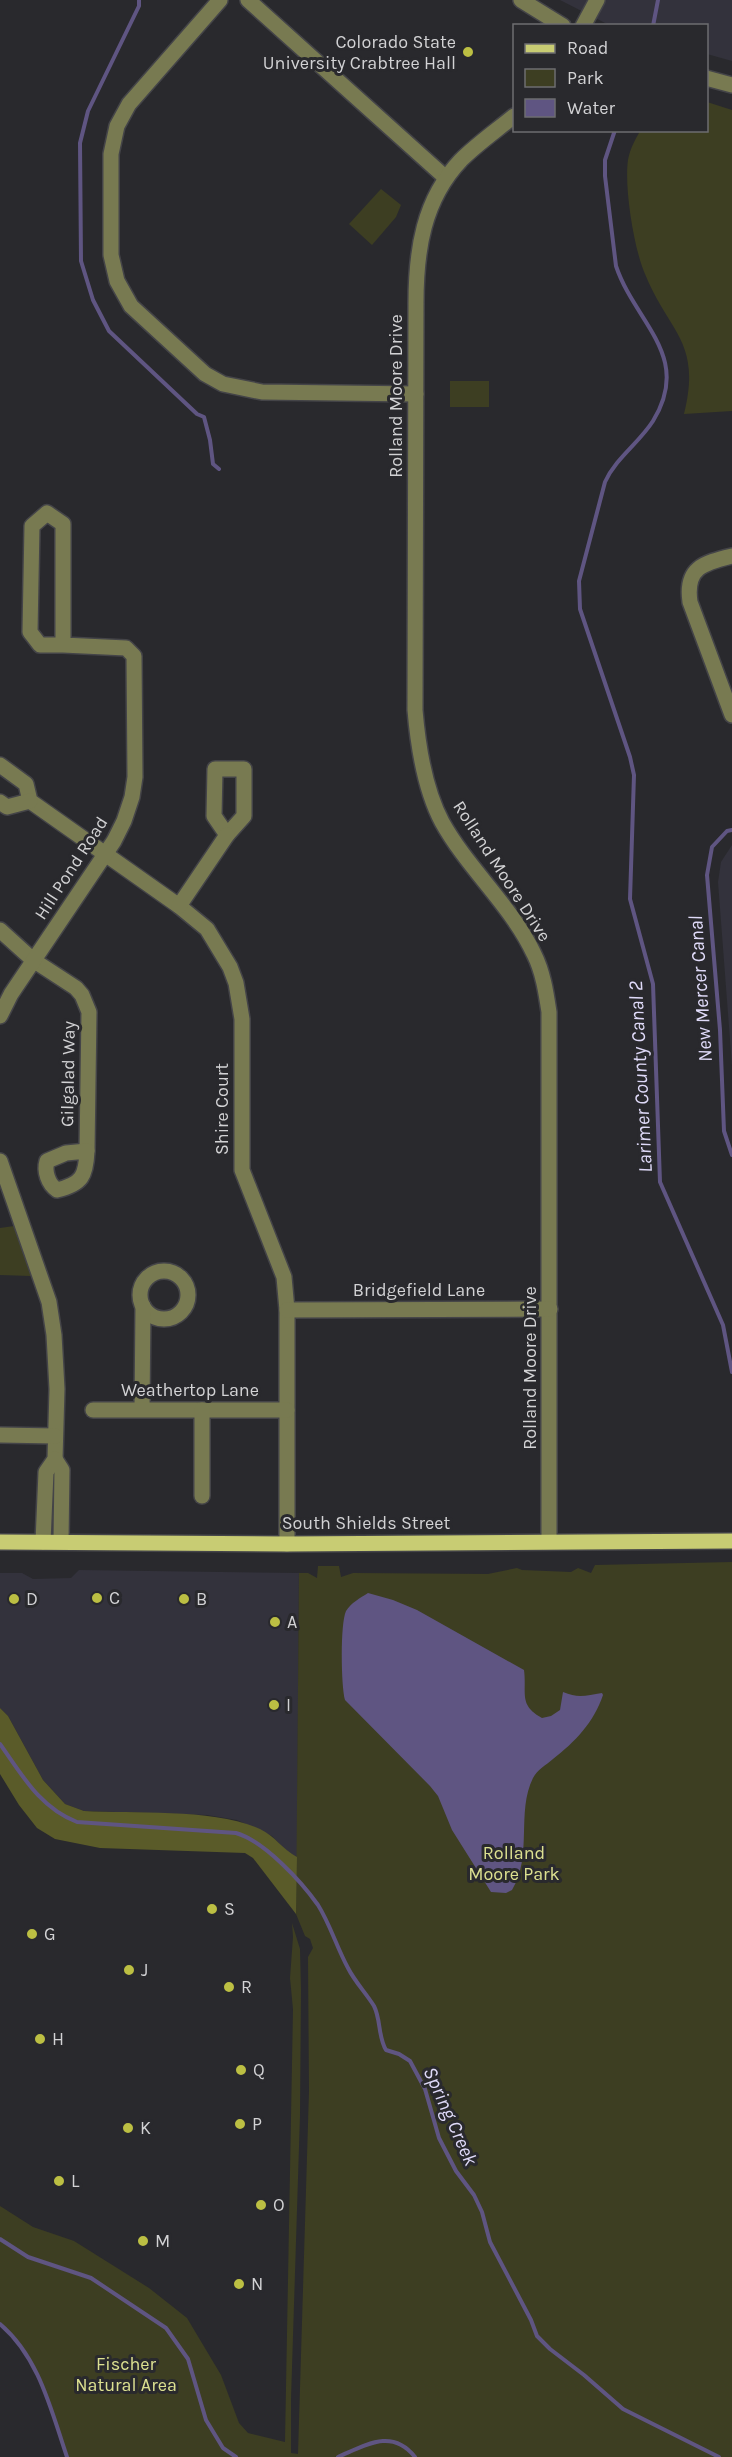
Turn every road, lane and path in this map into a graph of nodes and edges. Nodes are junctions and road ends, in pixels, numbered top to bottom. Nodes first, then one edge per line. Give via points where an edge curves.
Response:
1 (220, 0) edge
2 (248, 0) edge
3 (521, 0) edge
4 (597, 0) edge
5 (559, 24) edge
6 (585, 24) edge
7 (708, 79) edge
8 (732, 85) edge
9 (513, 117) edge
10 (446, 178) junction
11 (416, 394) junction
12 (732, 556) edge
13 (63, 645) junction
14 (732, 715) edge
15 (0, 765) edge
16 (30, 801) junction
17 (0, 802) edge
18 (227, 835) dead end
19 (105, 855) junction
20 (179, 906) junction
21 (0, 930) edge
22 (33, 960) junction
23 (0, 1016) edge
24 (87, 1151) dead end
25 (0, 1161) edge
26 (143, 1306) dead end
27 (550, 1309) junction
28 (288, 1310) junction
29 (142, 1409) junction
30 (93, 1410) dead end
31 (202, 1410) junction
32 (287, 1410) junction
33 (0, 1435) edge
34 (55, 1436) junction
35 (55, 1459) junction
36 (202, 1496) dead end
37 (61, 1541) junction
38 (549, 1541) junction
39 (732, 1541) edge
40 (0, 1542) edge
41 (43, 1542) junction
42 (287, 1544) junction

1 - 11 street via 129,104 117,126 111,154 111,255 117,281 131,306 205,374 223,384 262,392
2 - 10 street
3 - 5 street
4 - 6 street
7 - 8 street
9 - 10 street, Rolland Moore Drive via 471,150
10 - 11 street, Rolland Moore Drive via 429,210 418,250
11 - 27 street, Rolland Moore Drive via 417,734 425,773 442,821 515,921 534,954 543,980 549,1012 551,1074
12 - 14 street via 707,562 694,572 688,586 690,602
13 - 13 street via 63,524 47,513 32,526 30,632 40,645
13 - 19 street, Hill Pond Road via 126,648 135,656 132,797
15 - 16 street, Shire Court via 26,784
16 - 17 street via 7,807
16 - 19 street, Shire Court
18 - 20 street
19 - 20 street, Shire Court
19 - 22 street, Hill Pond Road
20 - 28 street, Shire Court via 207,929 236,983 242,1019 242,1170 284,1277
21 - 22 street, Gilgalad Way
22 - 23 street, Hill Pond Road
22 - 24 street, Gilgalad Way via 76,988 89,1012
25 - 34 street via 49,1302 56,1365
26 - 29 street
27 - 28 street, Bridgefield Lane
27 - 38 street, Rolland Moore Drive
28 - 32 street, Shire Court
29 - 30 street, Weathertop Lane
29 - 31 street, Weathertop Lane
31 - 32 street, Weathertop Lane
31 - 36 street
32 - 42 street, Shire Court
33 - 34 street
34 - 35 street
35 - 37 street via 62,1470
35 - 41 street via 46,1472
37 - 41 main road, South Shields Street
37 - 42 main road, South Shields Street
38 - 39 main road, South Shields Street
38 - 42 main road, South Shields Street
40 - 41 main road, South Shields Street

